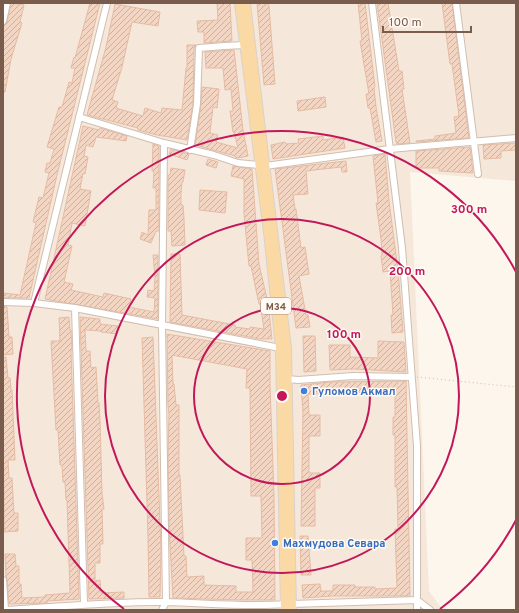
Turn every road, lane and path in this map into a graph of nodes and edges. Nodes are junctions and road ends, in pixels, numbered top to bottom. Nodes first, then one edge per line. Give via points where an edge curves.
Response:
1 (7, 3) edge
2 (107, 3) edge
3 (239, 3) edge
4 (246, 3) edge
5 (372, 3) edge
6 (456, 3) edge
7 (3, 21) edge
8 (244, 45) junction
9 (79, 117) junction
10 (516, 138) edge
11 (474, 142) junction
12 (164, 143) junction
13 (390, 149) junction
14 (190, 150) junction
15 (262, 165) junction
16 (478, 174) dead end
17 (3, 302) edge
18 (34, 303) junction
19 (75, 308) junction
20 (162, 326) junction
21 (280, 348) junction
22 (411, 376) junction
23 (288, 379) junction
24 (516, 387) edge
25 (3, 580) edge
26 (417, 600) junction
27 (166, 602) junction
28 (111, 603) junction
29 (84, 604) junction
30 (288, 607) edge
31 (28, 609) edge
32 (5, 610) edge
33 (111, 610) edge
34 (162, 610) edge
35 (417, 610) edge
36 (430, 610) edge

1 - 7 street
2 - 9 street
3 - 8 main road, M34
4 - 15 main road, M34
5 - 13 street
6 - 11 street
8 - 14 street via 199,48 197,104
8 - 15 main road, M34
9 - 12 street
9 - 18 street
10 - 11 street
11 - 13 street
11 - 16 street
12 - 14 street
12 - 20 street
13 - 15 street
13 - 22 street via 402,248
14 - 15 street via 238,163
15 - 21 main road, M34
15 - 23 main road, M34 via 285,326
17 - 18 street
18 - 19 street
19 - 20 street
19 - 29 street
20 - 21 street
20 - 27 street
21 - 30 main road, M34
22 - 23 street
22 - 24 path
22 - 26 street via 417,446
23 - 30 main road, M34
25 - 32 street
26 - 30 street
26 - 35 street
26 - 36 street
27 - 28 street
27 - 30 street
27 - 34 street
28 - 29 street
28 - 33 street
29 - 31 street
31 - 32 street

